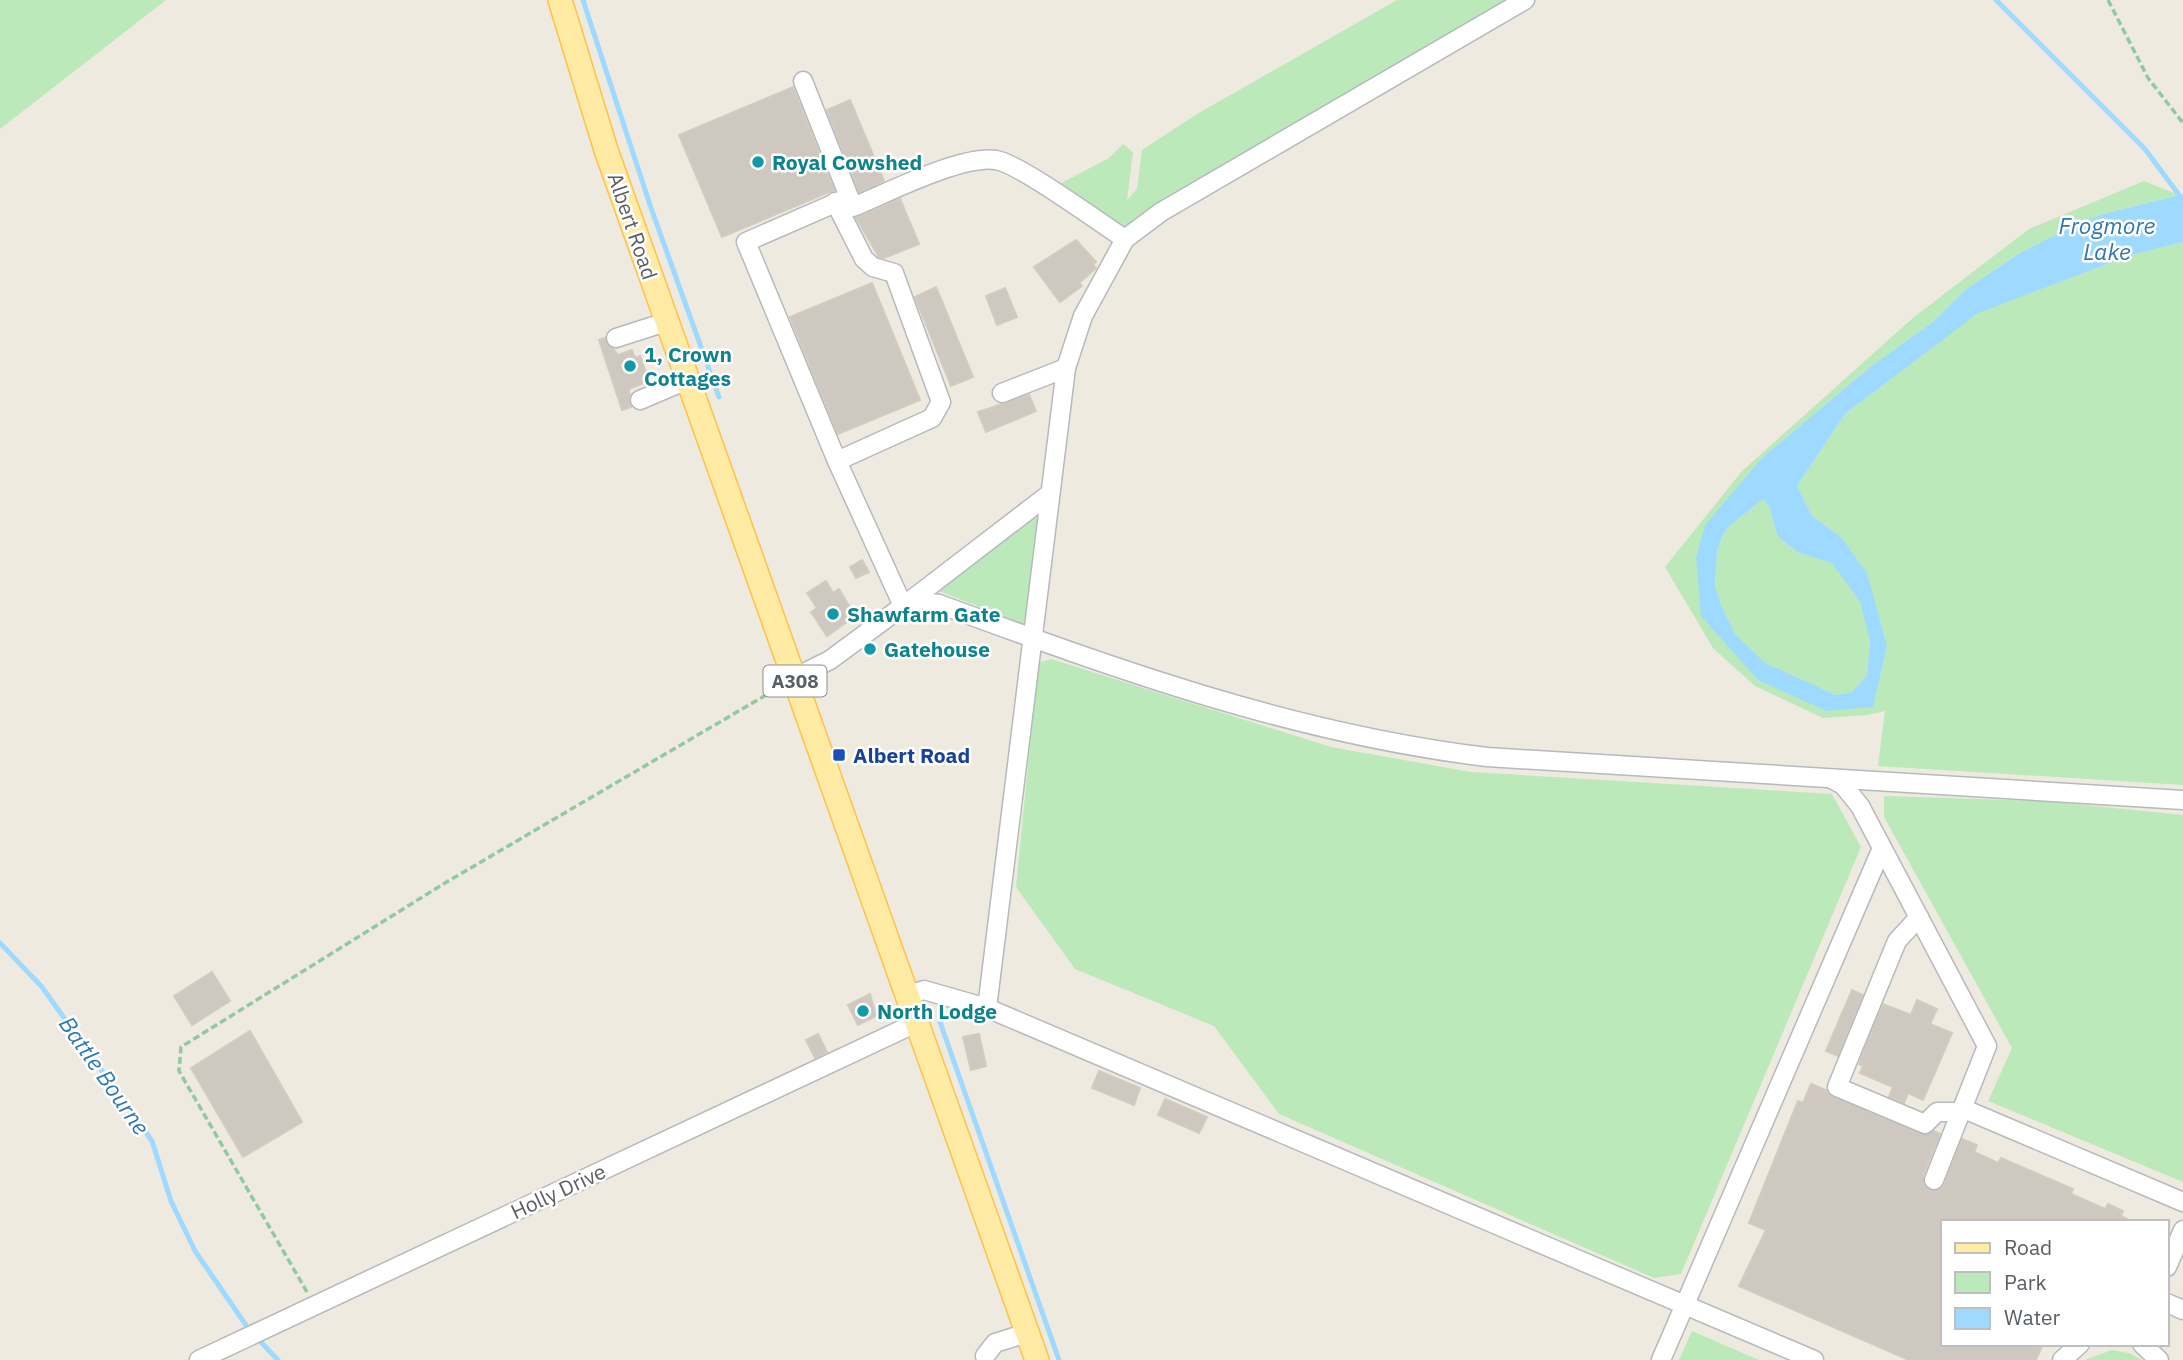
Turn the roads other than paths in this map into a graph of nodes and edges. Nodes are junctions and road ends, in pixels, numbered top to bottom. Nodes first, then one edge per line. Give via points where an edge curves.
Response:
1 (560, 0) edge
2 (1525, 0) edge
3 (803, 81) dead end
4 (842, 200) junction
5 (1125, 239) junction
6 (666, 321) junction
7 (617, 338) dead end
8 (1066, 368) junction
9 (687, 380) junction
10 (1002, 393) dead end
11 (640, 400) dead end
12 (837, 461) junction
13 (1048, 495) junction
14 (903, 606) junction
15 (1035, 639) junction
16 (794, 678) junction
17 (1832, 779) junction
18 (2183, 800) edge
19 (1882, 848) junction
20 (1919, 917) junction
21 (908, 995) junction
22 (987, 1008) junction
23 (918, 1022) junction
24 (1963, 1110) junction
25 (1934, 1180) dead end
26 (2183, 1202) edge
27 (2183, 1230) edge
28 (2169, 1262) edge
29 (1685, 1306) junction
30 (1027, 1333) junction
31 (2078, 1346) edge
32 (2144, 1346) edge
33 (985, 1356) dead end
34 (199, 1360) edge
35 (1037, 1360) edge
36 (1661, 1360) edge
37 (1814, 1360) edge
38 (2062, 1360) edge
39 (2160, 1360) edge

1 - 6 main road, Albert Road / A308
2 - 5 lane via 1161,212
3 - 4 lane
4 - 5 lane via 853,207 960,163 996,160 1021,171
4 - 12 lane via 746,242
4 - 12 lane via 864,258 873,267 894,273 941,402 932,418
5 - 8 lane via 1083,316
6 - 7 lane
6 - 9 main road, Albert Road / A308
8 - 10 lane
8 - 13 lane
9 - 11 lane
9 - 16 main road, Albert Road / A308
12 - 14 lane
13 - 14 lane
13 - 15 lane
14 - 15 lane via 939,604
14 - 16 lane via 830,660
15 - 17 lane via 1297,723 1417,748 1487,757
15 - 22 lane
16 - 21 main road, Albert Road / A308
17 - 18 lane
17 - 19 lane via 1850,793
19 - 20 lane
19 - 29 lane
20 - 24 lane via 1987,1046
20 - 24 lane via 1897,941 1837,1087 1925,1124 1937,1112
21 - 22 lane via 923,990
21 - 23 main road, Albert Road / A308
22 - 29 lane
23 - 30 main road, Albert Road / A308
23 - 34 lane, Holly Drive
24 - 25 lane
24 - 26 lane
27 - 28 lane
29 - 36 lane
29 - 37 lane
30 - 33 lane via 995,1343
30 - 35 main road, Albert Road / A308
31 - 38 lane
32 - 39 lane

